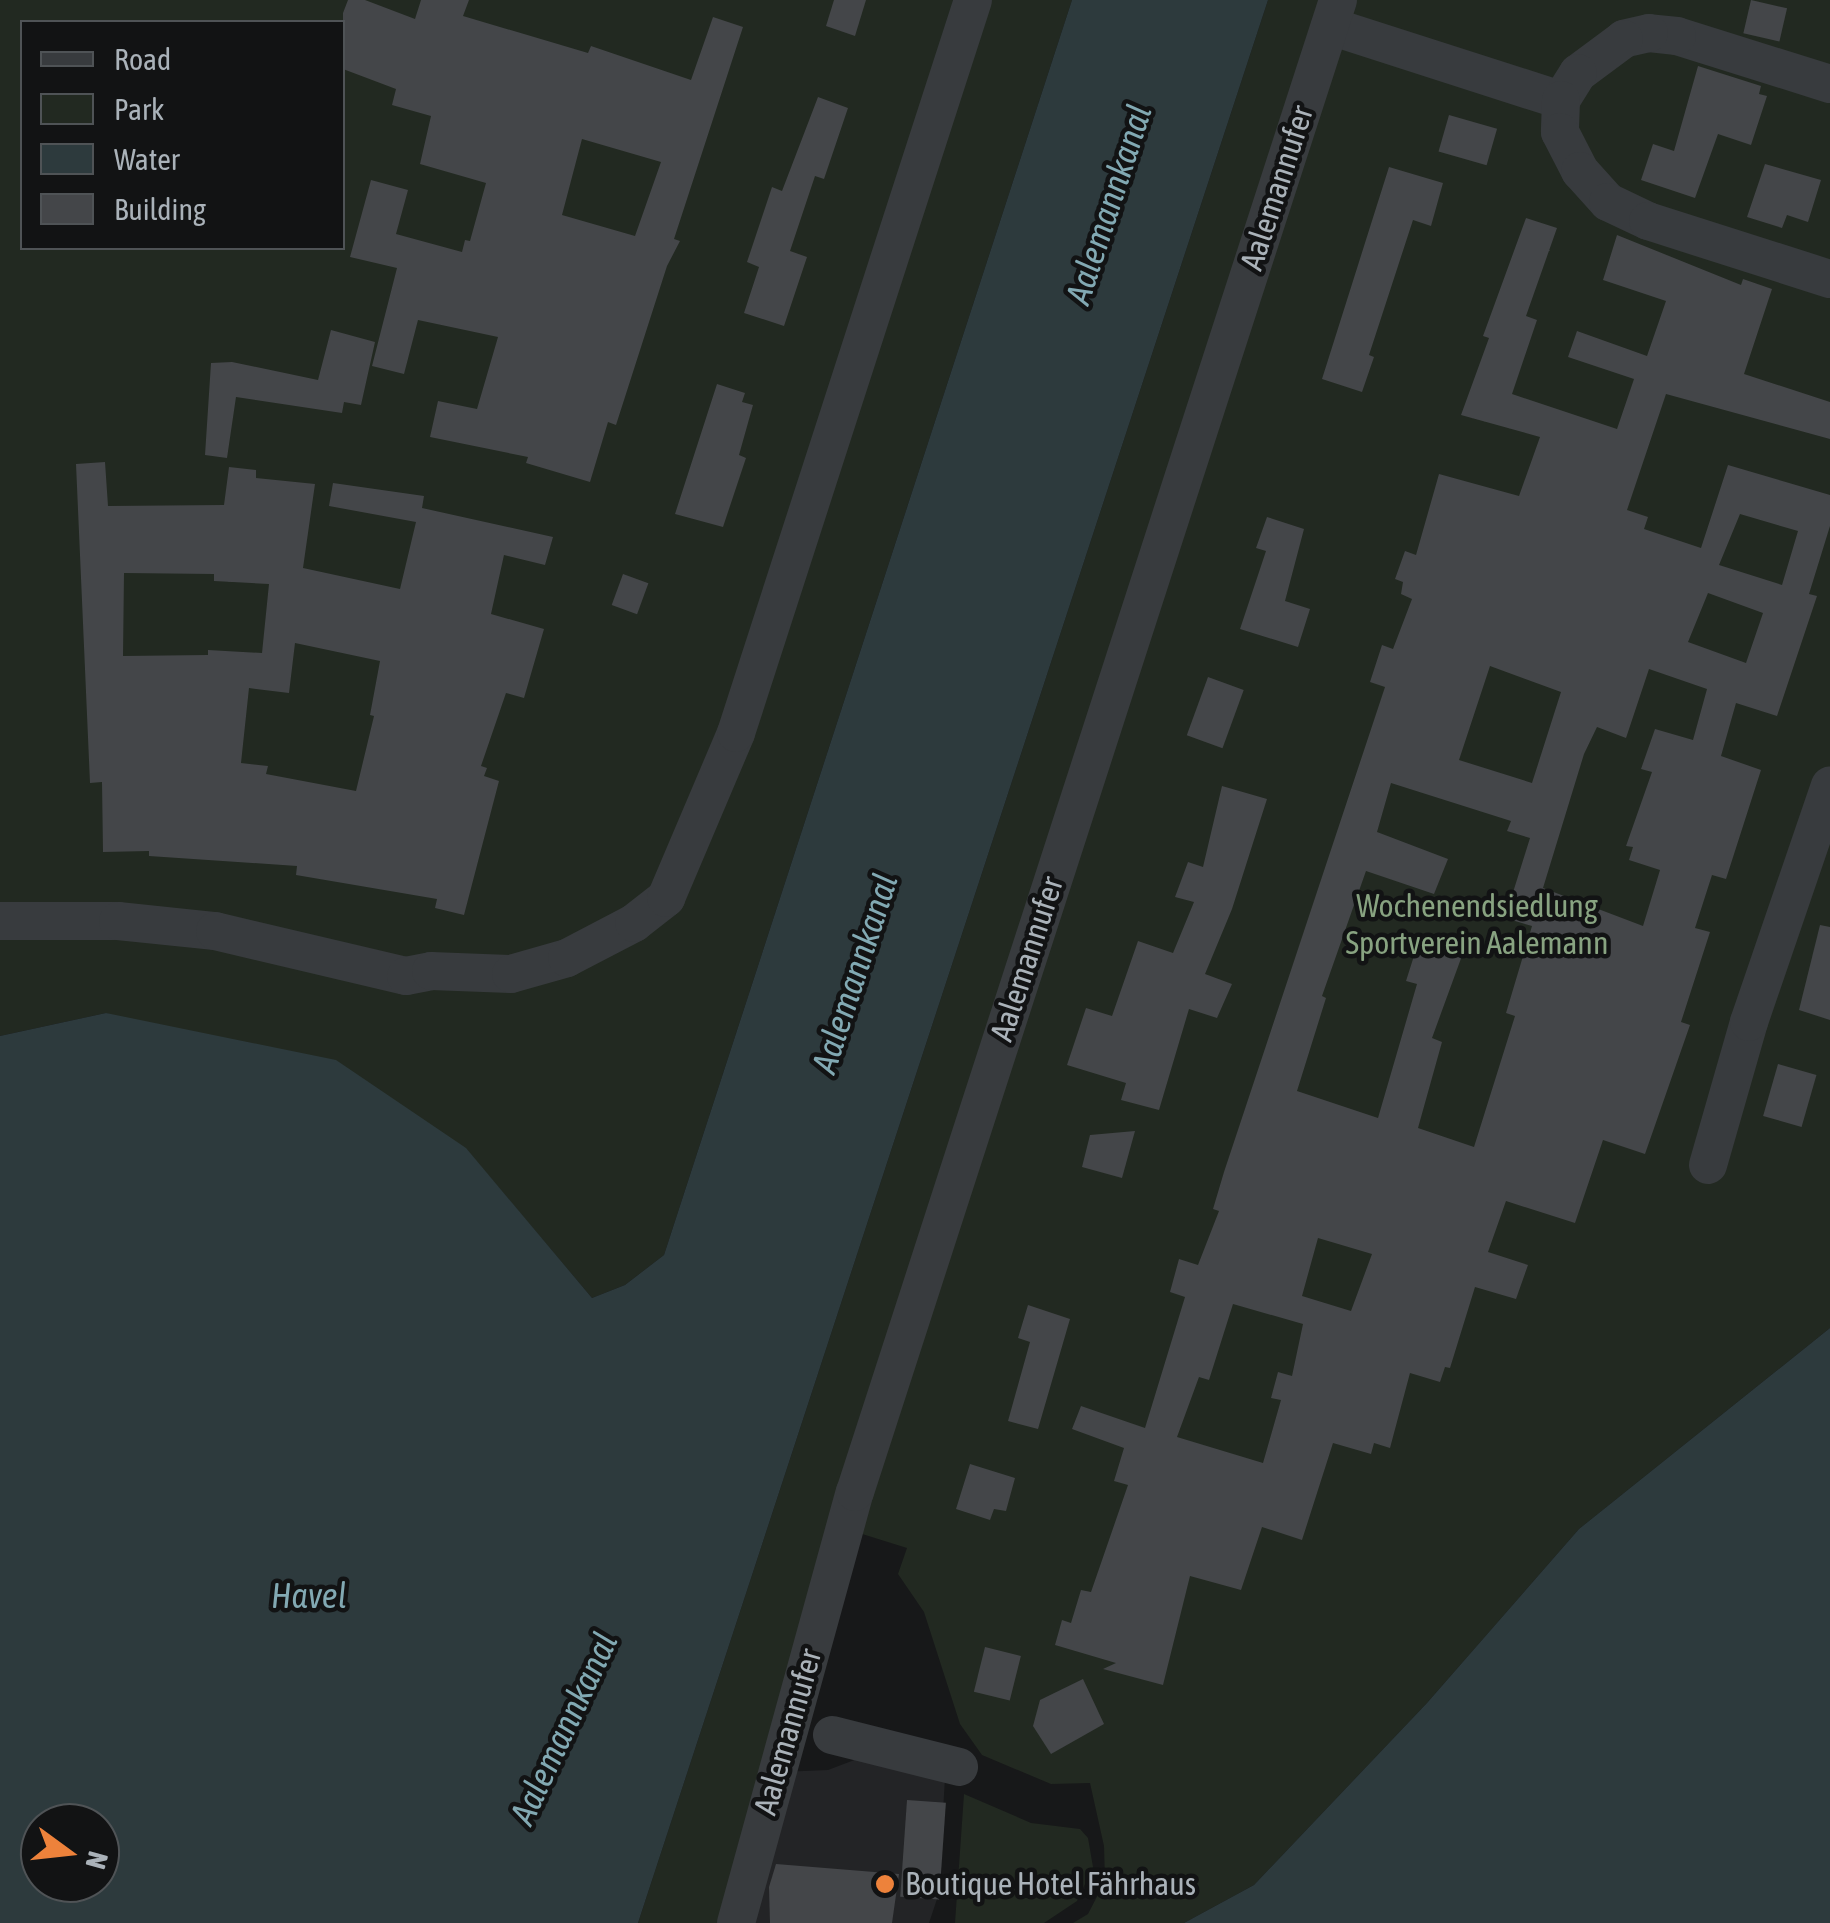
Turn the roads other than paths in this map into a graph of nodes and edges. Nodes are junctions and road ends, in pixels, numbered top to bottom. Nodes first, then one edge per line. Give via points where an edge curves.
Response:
1 (974, 0) edge
2 (1334, 13) edge
3 (1830, 84) edge
4 (1561, 100) junction
5 (1830, 280) edge
6 (1830, 785) edge
7 (0, 921) edge
8 (1708, 1165) dead end
9 (802, 1686) junction
10 (960, 1766) dead end
11 (736, 1923) edge

1 - 7 street via 736,732 666,898 567,958 511,974 406,976 250,938 157,924
2 - 4 street
2 - 9 street, Aalemannufer via 912,1313
3 - 4 street via 1649,32 1600,56 1578,73
4 - 5 street via 1560,132 1580,172 1608,202
6 - 8 street
9 - 10 street via 833,1746
9 - 11 street, Aalemannufer

